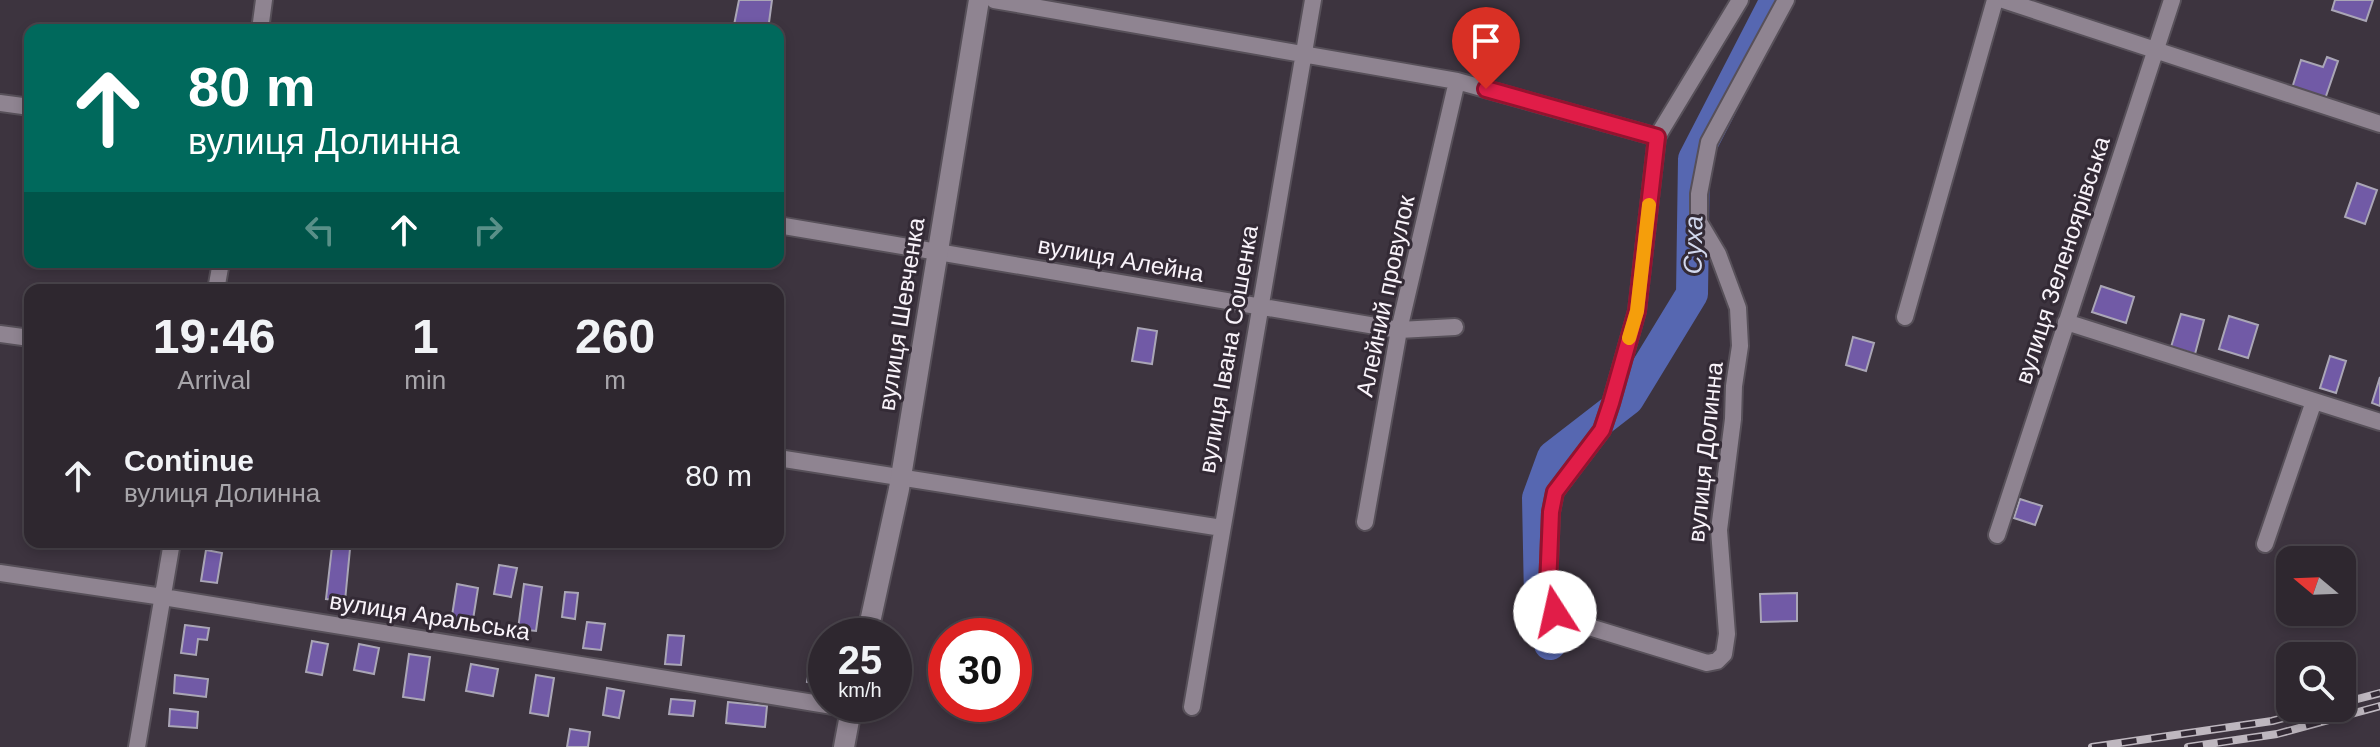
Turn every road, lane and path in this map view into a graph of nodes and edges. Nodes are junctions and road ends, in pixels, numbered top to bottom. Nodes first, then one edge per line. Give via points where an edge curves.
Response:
1 (264, 0) edge
2 (979, 0) edge
3 (994, 0) edge
4 (1313, 0) edge
5 (1740, 0) edge
6 (1786, 0) edge
7 (1995, 0) edge
8 (2003, 0) edge
9 (2172, 0) edge
10 (261, 24) edge
11 (2156, 50) junction
12 (1304, 54) junction
13 (1457, 81) junction
14 (0, 103) edge
15 (24, 106) edge
16 (2380, 124) edge
17 (1657, 137) junction
18 (784, 226) edge
19 (938, 250) junction
20 (1259, 308) junction
21 (1905, 317) dead end
22 (2066, 322) junction
23 (1455, 327) dead end
24 (1399, 330) junction
25 (0, 334) edge
26 (24, 337) edge
27 (2314, 401) junction
28 (2380, 422) edge
29 (784, 459) edge
30 (901, 478) junction
31 (1365, 522) dead end
32 (1222, 528) junction
33 (1997, 535) dead end
34 (2265, 544) dead end
35 (171, 548) edge
36 (0, 573) edge
37 (163, 597) junction
38 (871, 618) edge
39 (808, 699) edge
40 (1192, 707) dead end
41 (849, 722) edge
42 (137, 747) edge
43 (844, 747) edge

1 - 10 street
2 - 19 street, вулиця Шевченка
3 - 12 street
4 - 12 street, вулиця Івана Сошенка
5 - 17 street
6 - 17 street, вулиця Долинна via 1709,142 1699,194 1699,222 1718,254 1738,308 1740,346 1719,530 1727,634 1724,654 1707,663 1555,612 1548,588 1555,492 1602,430 1637,311
7 - 21 street
8 - 11 street
9 - 11 street, вулиця Зеленоярівська
11 - 16 street
11 - 22 street, вулиця Зеленоярівська
12 - 13 street
12 - 20 street, вулиця Івана Сошенка
13 - 17 street
13 - 24 street, Алейний провулок
14 - 15 street
18 - 19 street, вулиця Алейна
19 - 20 street, вулиця Алейна
19 - 30 street, вулиця Шевченка
20 - 24 street, вулиця Алейна
20 - 32 street, вулиця Івана Сошенка
22 - 27 street
22 - 33 street, вулиця Зеленоярівська
23 - 24 street, вулиця Алейна
24 - 31 street, Алейний провулок
25 - 26 street
27 - 28 street
27 - 34 street
29 - 30 street
30 - 32 street
30 - 38 street, вулиця Шевченка
32 - 40 street, вулиця Івана Сошенка
35 - 37 street
36 - 37 street, вулиця Аральська
37 - 39 street, вулиця Аральська
37 - 42 street
41 - 43 street

